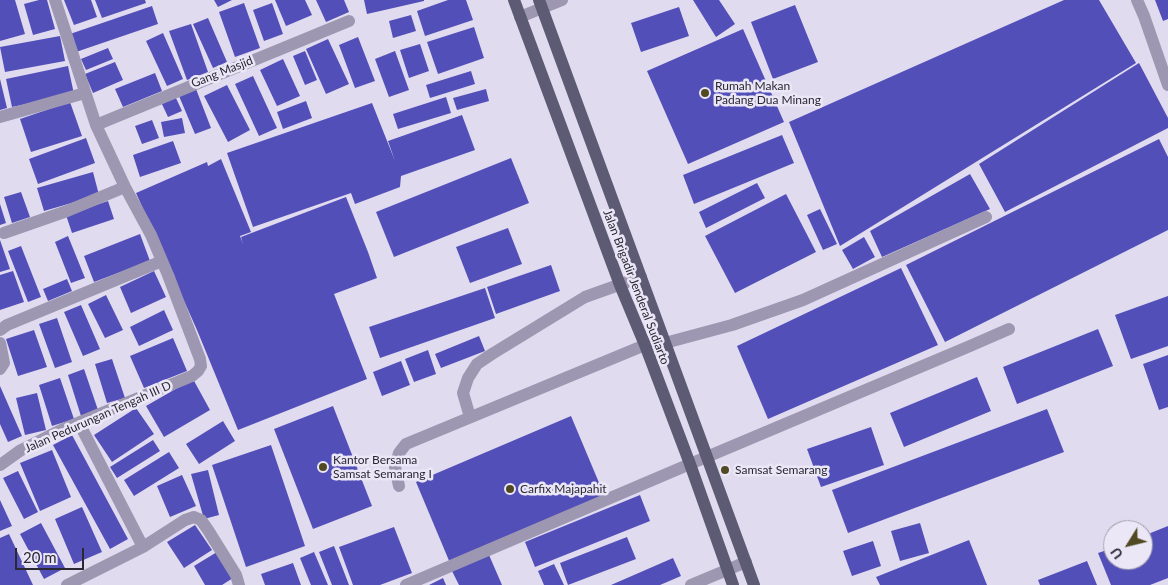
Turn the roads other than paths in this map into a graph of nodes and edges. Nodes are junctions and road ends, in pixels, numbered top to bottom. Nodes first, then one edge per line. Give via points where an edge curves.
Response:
1 (55, 0) edge
2 (514, 0) edge
3 (562, 0) edge
4 (1137, 0) edge
5 (541, 4) edge
6 (520, 17) junction
7 (349, 21) dead end
8 (1168, 85) edge
9 (85, 93) junction
10 (0, 117) edge
11 (96, 125) junction
12 (124, 187) junction
13 (986, 217) dead end
14 (4, 233) dead end
15 (162, 261) junction
16 (641, 277) junction
17 (620, 285) junction
18 (1009, 329) dead end
19 (0, 330) edge
20 (0, 343) edge
21 (665, 343) junction
22 (645, 345) junction
23 (0, 369) edge
24 (470, 418) junction
25 (79, 423) junction
26 (708, 456) junction
27 (690, 464) junction
28 (0, 465) edge
29 (399, 486) dead end
30 (143, 547) junction
31 (746, 562) junction
32 (728, 570) junction
33 (67, 585) edge
34 (239, 585) edge
35 (406, 585) edge
36 (691, 585) edge
37 (733, 585) edge
38 (754, 585) edge

1 - 9 street
2 - 6 main road, Jalan Brigadir Jenderal Sudiarto
3 - 5 street
4 - 8 street
5 - 6 street
5 - 16 main road, Jalan Brigadir Jenderal Sudiarto
6 - 17 main road, Jalan Brigadir Jenderal Sudiarto
7 - 11 street, Gang Masjid
9 - 10 street
9 - 11 street
11 - 12 street
12 - 14 street
12 - 15 street
13 - 21 street via 803,300
15 - 19 street
15 - 25 street, Jalan Pedurungan Tengah III D via 201,366 192,376
16 - 17 street
16 - 21 main road, Jalan Brigadir Jenderal Sudiarto
17 - 22 main road, Jalan Brigadir Jenderal Sudiarto
17 - 24 street via 585,297 477,364 463,393
18 - 26 street
20 - 23 street via 4,363
21 - 22 street
21 - 26 main road, Jalan Brigadir Jenderal Sudiarto
22 - 24 street
22 - 27 main road, Jalan Brigadir Jenderal Sudiarto
24 - 29 street via 406,444 395,467
25 - 28 street, Jalan Pedurungan Tengah III D via 21,450
25 - 30 street
26 - 27 street
26 - 31 main road, Jalan Brigadir Jenderal Sudiarto
27 - 32 main road, Jalan Brigadir Jenderal Sudiarto
27 - 35 street
30 - 33 street
30 - 34 street via 194,517 201,520 208,530
31 - 32 street
31 - 38 main road, Jalan Brigadir Jenderal Sudiarto
32 - 36 street
32 - 37 main road, Jalan Brigadir Jenderal Sudiarto

